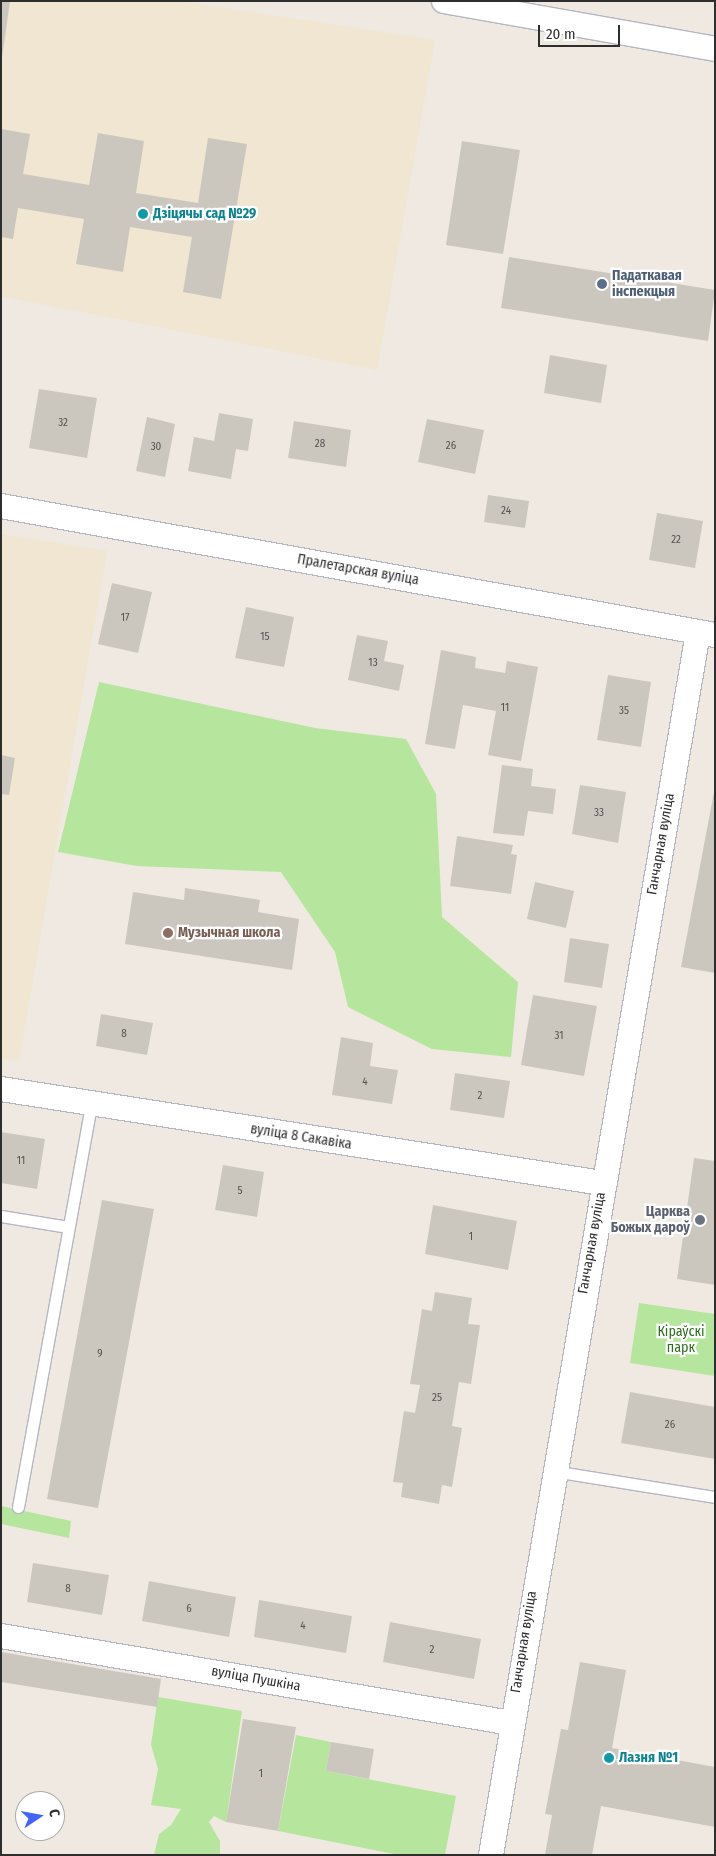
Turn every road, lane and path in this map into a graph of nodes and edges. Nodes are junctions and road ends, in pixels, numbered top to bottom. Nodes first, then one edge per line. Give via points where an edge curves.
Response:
1 (444, 1) edge
2 (715, 49) edge
3 (1, 506) edge
4 (706, 633) edge
5 (1, 1088) edge
6 (91, 1105) junction
7 (602, 1182) junction
8 (1, 1216) edge
9 (68, 1227) junction
10 (553, 1470) junction
11 (715, 1497) edge
12 (18, 1507) dead end
13 (1, 1636) edge
14 (511, 1723) junction
15 (491, 1855) edge

1 - 2 street
3 - 4 street, Пралетарская вуліца
4 - 7 street, Ганчарная вуліца
5 - 6 street, вуліца 8 Сакавіка
6 - 7 street, вуліца 8 Сакавіка
6 - 9 lane
7 - 10 street, Ганчарная вуліца
8 - 9 lane
9 - 12 lane
10 - 11 lane
10 - 14 street, Ганчарная вуліца
13 - 14 street, вуліца Пушкіна
14 - 15 street, Ганчарная вуліца

